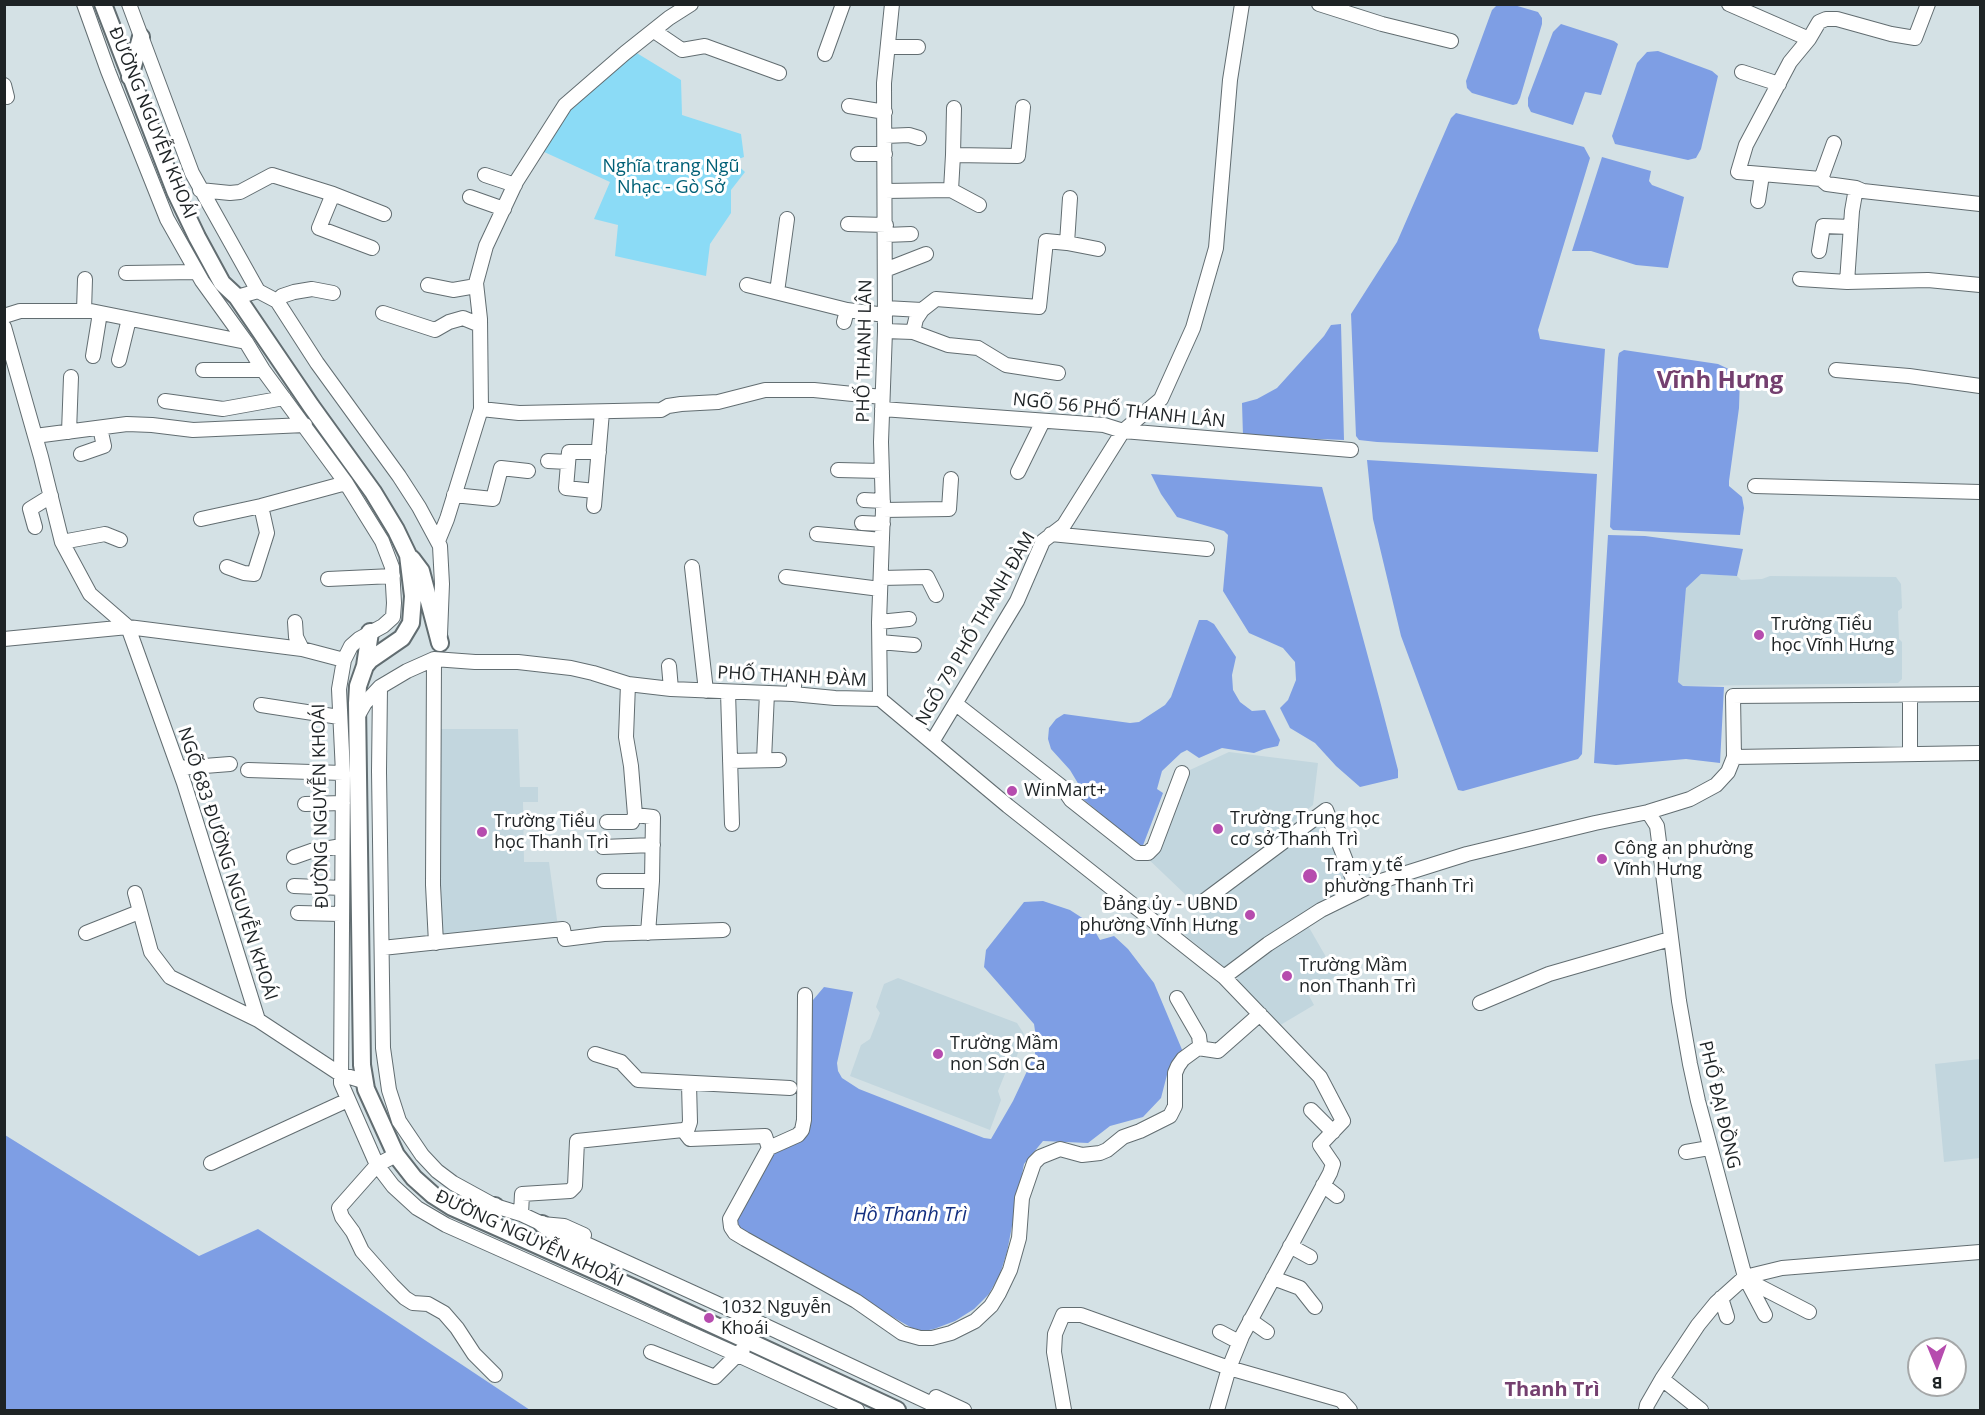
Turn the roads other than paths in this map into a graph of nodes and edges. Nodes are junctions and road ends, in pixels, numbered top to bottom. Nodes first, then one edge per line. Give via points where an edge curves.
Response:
1 (84, 4) edge
2 (103, 4) edge
3 (129, 4) edge
4 (691, 4) edge
5 (843, 4) edge
6 (892, 4) edge
7 (1242, 4) edge
8 (1319, 4) edge
9 (1729, 4) edge
10 (1928, 4) edge
11 (654, 31) junction
12 (141, 37) junction
13 (1809, 39) junction
14 (1451, 41) dead end
15 (888, 47) junction
16 (918, 47) dead end
17 (825, 54) dead end
18 (1742, 72) dead end
19 (779, 73) dead end
20 (130, 77) junction
21 (1779, 84) junction
22 (849, 106) dead end
23 (1023, 107) dead end
24 (954, 108) dead end
25 (885, 112) junction
26 (885, 136) junction
27 (919, 138) dead end
28 (1834, 143) dead end
29 (858, 154) dead end
30 (885, 154) junction
31 (953, 155) junction
32 (161, 157) junction
33 (186, 160) junction
34 (1762, 175) junction
35 (485, 176) dead end
36 (1821, 179) junction
37 (515, 184) junction
38 (1856, 188) junction
39 (200, 190) junction
40 (951, 190) junction
41 (885, 191) junction
42 (333, 194) junction
43 (470, 197) dead end
44 (1070, 198) dead end
45 (1758, 201) dead end
46 (1980, 204) edge
47 (979, 205) dead end
48 (504, 209) junction
49 (384, 214) dead end
50 (787, 219) dead end
51 (848, 224) dead end
52 (1851, 227) junction
53 (886, 230) junction
54 (911, 234) dead end
55 (1067, 243) junction
56 (372, 248) dead end
57 (1098, 249) dead end
58 (1819, 251) dead end
59 (927, 254) dead end
60 (885, 270) junction
61 (197, 272) junction
62 (126, 273) dead end
63 (86, 279) dead end
64 (1800, 279) dead end
65 (1847, 282) junction
66 (428, 285) dead end
67 (747, 285) dead end
68 (1980, 285) edge
69 (476, 286) junction
70 (258, 291) junction
71 (777, 292) junction
72 (333, 293) dead end
73 (237, 297) junction
74 (277, 301) junction
75 (922, 310) junction
76 (84, 311) junction
77 (885, 311) junction
78 (100, 313) junction
79 (383, 313) dead end
80 (4, 316) edge
81 (129, 319) junction
82 (480, 325) junction
83 (4, 327) edge
84 (885, 331) junction
85 (913, 332) junction
86 (246, 342) junction
87 (93, 356) dead end
88 (119, 360) dead end
89 (203, 370) dead end
90 (263, 370) junction
91 (1836, 370) dead end
92 (1058, 373) dead end
93 (71, 377) dead end
94 (1980, 386) edge
95 (284, 398) junction
96 (165, 401) dead end
97 (882, 403) junction
98 (481, 409) junction
99 (602, 412) junction
100 (1043, 421) junction
101 (305, 425) junction
102 (100, 428) junction
103 (1123, 430) junction
104 (69, 432) junction
105 (35, 436) junction
106 (1351, 450) dead end
107 (599, 452) junction
108 (81, 454) dead end
109 (548, 461) dead end
110 (568, 462) junction
111 (838, 470) dead end
112 (528, 471) dead end
113 (882, 471) junction
114 (1018, 472) dead end
115 (951, 479) dead end
116 (346, 483) junction
117 (1755, 486) dead end
118 (595, 491) junction
119 (1980, 492) edge
120 (454, 495) junction
121 (51, 496) junction
122 (864, 500) dead end
123 (261, 506) junction
124 (594, 506) dead end
125 (883, 512) junction
126 (201, 519) dead end
127 (862, 523) dead end
128 (35, 527) dead end
129 (817, 534) dead end
130 (1051, 534) junction
131 (120, 540) dead end
132 (882, 540) junction
133 (438, 541) junction
134 (62, 542) junction
135 (1207, 549) dead end
136 (408, 555) junction
137 (227, 567) dead end
138 (693, 567) dead end
139 (393, 576) junction
140 (786, 577) dead end
141 (328, 579) dead end
142 (881, 584) junction
143 (936, 595) dead end
144 (909, 619) dead end
145 (295, 622) dead end
146 (879, 622) junction
147 (128, 627) junction
148 (370, 632) junction
149 (4, 639) edge
150 (880, 642) junction
151 (440, 643) junction
152 (914, 645) dead end
153 (302, 649) junction
154 (434, 659) junction
155 (344, 660) junction
156 (365, 666) junction
157 (669, 666) dead end
158 (795, 678) dead end
159 (628, 684) junction
160 (380, 687) junction
161 (671, 689) junction
162 (706, 692) junction
163 (728, 692) junction
164 (767, 693) junction
165 (793, 694) junction
166 (1980, 694) edge
167 (1910, 695) junction
168 (880, 699) junction
169 (956, 704) junction
170 (261, 705) dead end
171 (339, 717) junction
172 (357, 717) junction
173 (932, 742) junction
174 (1980, 753) edge
175 (1910, 754) junction
176 (1734, 757) junction
177 (764, 760) junction
178 (779, 760) dead end
179 (730, 761) junction
180 (230, 764) dead end
181 (179, 768) junction
182 (248, 770) dead end
183 (343, 773) junction
184 (1182, 773) dead end
185 (342, 803) junction
186 (305, 804) dead end
187 (1648, 812) junction
188 (635, 815) junction
189 (607, 822) dead end
190 (732, 824) dead end
191 (653, 845) junction
192 (342, 846) junction
193 (603, 847) dead end
194 (294, 857) dead end
195 (604, 881) dead end
196 (652, 881) junction
197 (294, 886) dead end
198 (342, 888) junction
199 (1358, 892) junction
200 (135, 893) dead end
201 (1204, 901) dead end
202 (139, 912) junction
203 (298, 913) dead end
204 (341, 914) junction
205 (723, 930) dead end
206 (86, 933) dead end
207 (648, 933) junction
208 (1671, 939) junction
209 (436, 943) junction
210 (382, 948) junction
211 (1224, 976) junction
212 (805, 995) dead end
213 (1177, 998) dead end
214 (1480, 1003) dead end
215 (1260, 1014) junction
216 (258, 1020) junction
217 (1198, 1048) junction
218 (595, 1054) dead end
219 (340, 1074) junction
220 (363, 1081) junction
221 (689, 1084) junction
222 (790, 1088) dead end
223 (348, 1100) junction
224 (1311, 1110) dead end
225 (682, 1130) junction
226 (1332, 1132) junction
227 (769, 1148) junction
228 (1709, 1148) junction
229 (1686, 1152) dead end
230 (396, 1155) junction
231 (211, 1163) dead end
232 (377, 1165) junction
233 (1323, 1185) junction
234 (1337, 1196) dead end
235 (495, 1206) junction
236 (452, 1207) junction
237 (521, 1214) junction
238 (543, 1224) junction
239 (1290, 1246) junction
240 (1980, 1252) edge
241 (1310, 1257) dead end
242 (1273, 1278) junction
243 (1746, 1278) junction
244 (636, 1289) junction
245 (1726, 1293) junction
246 (1315, 1307) dead end
247 (1809, 1312) dead end
248 (1765, 1315) dead end
249 (1727, 1317) dead end
250 (1250, 1320) junction
251 (1220, 1332) dead end
252 (1267, 1332) dead end
253 (749, 1342) junction
254 (1239, 1342) junction
255 (651, 1352) dead end
256 (738, 1355) junction
257 (1229, 1368) junction
258 (495, 1375) dead end
259 (1662, 1379) junction
260 (857, 1410) edge
261 (897, 1410) edge
262 (945, 1410) edge
263 (964, 1410) edge
264 (1064, 1410) edge
265 (1217, 1410) edge
266 (1350, 1410) edge
267 (1646, 1410) edge
268 (1701, 1410) edge

1 - 61 street, ĐƯỜNG NGUYỄN KHOÁI via 156,193
2 - 20 main road, ĐƯỜNG NGUYỄN KHOÁI
3 - 12 street, ĐƯỜNG NGUYỄN KHOÁI
4 - 11 street
5 - 17 street
6 - 15 street, PHỐ THANH LÂN
7 - 103 street, NGÕ 79 PHỐ THANH ĐÀM via 1230,80 1216,248 1193,328 1161,399
8 - 14 street
9 - 13 street
10 - 13 street via 1915,38 1832,19 1819,22
11 - 19 street via 682,50 705,46
11 - 37 street via 566,105
12 - 20 main road
12 - 33 street, ĐƯỜNG NGUYỄN KHOÁI
13 - 21 street via 1790,62
15 - 16 street
15 - 25 street, PHỐ THANH LÂN
18 - 21 street
20 - 32 main road, ĐƯỜNG NGUYỄN KHOÁI
21 - 34 street via 1746,145 1738,172
22 - 25 street
23 - 31 street via 1017,156
24 - 31 street
25 - 26 street, PHỐ THANH LÂN
26 - 27 street
26 - 30 street, PHỐ THANH LÂN
28 - 36 street
29 - 30 street
30 - 41 street, PHỐ THANH LÂN
31 - 40 street
32 - 33 street
32 - 73 main road, ĐƯỜNG NGUYỄN KHOÁI via 197,237 222,283
33 - 39 street, ĐƯỜNG NGUYỄN KHOÁI
34 - 36 street
34 - 45 street
35 - 37 street
36 - 38 street via 1827,184
37 - 48 street
38 - 46 street
38 - 52 street
39 - 42 street via 240,192 273,175
39 - 70 street, ĐƯỜNG NGUYỄN KHOÁI
40 - 41 street
40 - 47 street
41 - 53 street, PHỐ THANH LÂN
42 - 49 street
42 - 56 street via 320,228
43 - 48 street
44 - 55 street
48 - 69 street via 486,246
50 - 71 street
51 - 53 street
52 - 58 street via 1823,226
52 - 65 street
53 - 54 street
53 - 60 street, PHỐ THANH LÂN
55 - 57 street
55 - 75 street via 1046,241 1039,307 936,299
59 - 60 street
60 - 77 street, PHỐ THANH LÂN
61 - 62 street
61 - 86 street, ĐƯỜNG NGUYỄN KHOÁI
63 - 76 street
64 - 65 street
65 - 68 street via 1928,280
66 - 69 street via 453,290
67 - 71 street
69 - 82 street
70 - 73 street
70 - 74 street
71 - 77 street via 846,316
72 - 74 street via 294,292
73 - 136 main road, ĐƯỜNG NGUYỄN KHOÁI via 386,512
74 - 133 street via 399,476
75 - 77 street
75 - 85 street
76 - 78 street
76 - 80 street via 20,311
77 - 84 street, PHỐ THANH LÂN
78 - 81 street
78 - 87 street
79 - 82 street via 435,330 463,318
81 - 86 street
81 - 88 street
82 - 98 street
83 - 105 street
84 - 85 street
84 - 97 street, PHỐ THANH LÂN
85 - 92 street via 948,345 978,348 1006,365
86 - 90 street, ĐƯỜNG NGUYỄN KHOÁI
89 - 90 street
90 - 95 street, ĐƯỜNG NGUYỄN KHOÁI
91 - 94 street
93 - 104 street
95 - 96 street via 223,409
95 - 101 street, ĐƯỜNG NGUYỄN KHOÁI
97 - 99 street, NGÕ 56 PHỐ THANH LÂN via 814,390 765,390 661,410
97 - 100 street, NGÕ 56 PHỐ THANH LÂN
97 - 113 street, PHỐ THANH LÂN
98 - 99 street, NGÕ 56 PHỐ THANH LÂN via 519,413
98 - 120 street
99 - 107 street
100 - 103 street, NGÕ 56 PHỐ THANH LÂN
100 - 114 street
101 - 102 street via 194,430 144,424
101 - 116 street, ĐƯỜNG NGUYỄN KHOÁI
102 - 104 street
102 - 108 street via 104,446
103 - 106 street, NGÕ 56 PHỐ THANH LÂN
103 - 130 street, NGÕ 79 PHỐ THANH ĐÀM via 1064,525
104 - 105 street
105 - 121 street
107 - 110 street via 569,452
107 - 118 street
109 - 110 street
110 - 118 street via 566,488
111 - 113 street
112 - 120 street via 501,468 494,499
113 - 125 street, PHỐ THANH LÂN
115 - 125 street via 949,509
116 - 123 street
116 - 139 street, ĐƯỜNG NGUYỄN KHOÁI via 382,541
117 - 119 street
118 - 124 street
120 - 133 street
121 - 128 street via 30,509
121 - 134 street
122 - 125 street
123 - 126 street
123 - 137 street via 267,532 254,574
125 - 127 street
125 - 132 street, PHỐ THANH LÂN
129 - 132 street
130 - 135 street
130 - 169 street, NGÕ 79 PHỐ THANH ĐÀM via 1043,542 1017,601
131 - 134 street via 105,534
132 - 142 street, PHỐ THANH LÂN
133 - 151 street via 442,584
134 - 147 street via 90,594
136 - 151 main road via 421,571
136 - 156 main road, ĐƯỜNG NGUYỄN KHOÁI via 413,596 411,623 402,638
138 - 162 street
139 - 141 street
139 - 148 street, ĐƯỜNG NGUYỄN KHOÁI via 393,617
140 - 142 street
142 - 143 street via 927,577
142 - 146 street, PHỐ THANH LÂN
144 - 146 street
145 - 153 street
146 - 150 street, PHỐ THANH LÂN
147 - 149 street
147 - 153 street
147 - 181 street, NGÕ 683 ĐƯỜNG NGUYỄN KHOÁI
148 - 155 street, ĐƯỜNG NGUYỄN KHOÁI via 351,646
148 - 156 main road
150 - 152 street
150 - 168 street, PHỐ THANH LÂN
151 - 154 street
153 - 155 street
154 - 159 street, PHỐ THANH ĐÀM via 571,668
154 - 160 street, PHỐ THANH ĐÀM
154 - 209 street
155 - 171 street, ĐƯỜNG NGUYỄN KHOÁI
156 - 172 main road, ĐƯỜNG NGUYỄN KHOÁI via 358,686
157 - 161 street
158 - 165 street
159 - 161 street, PHỐ THANH ĐÀM
159 - 188 street via 626,737
160 - 172 street, PHỐ THANH ĐÀM
160 - 210 street, ĐƯỜNG NGUYỄN KHOÁI
161 - 162 street, PHỐ THANH ĐÀM
162 - 163 street, PHỐ THANH ĐÀM
163 - 164 street, PHỐ THANH ĐÀM
163 - 179 street
164 - 165 street, PHỐ THANH ĐÀM
164 - 177 street
165 - 168 street, PHỐ THANH ĐÀM
166 - 167 street
167 - 175 street
167 - 176 street via 1733,696
168 - 173 street, PHỐ THANH ĐÀM
169 - 173 street, NGÕ 79 PHỐ THANH ĐÀM
169 - 184 street via 1138,854 1148,853 1154,847
170 - 171 street
171 - 183 street, ĐƯỜNG NGUYỄN KHOÁI
172 - 220 main road, ĐƯỜNG NGUYỄN KHOÁI
173 - 211 street, PHỐ THANH ĐÀM
174 - 175 street
175 - 176 street
176 - 187 street via 1728,772 1716,785 1690,799
177 - 178 street
177 - 179 street
179 - 190 street
180 - 181 street
181 - 216 street, NGÕ 683 ĐƯỜNG NGUYỄN KHOÁI
182 - 183 street
183 - 185 street, ĐƯỜNG NGUYỄN KHOÁI
185 - 186 street
185 - 192 street, ĐƯỜNG NGUYỄN KHOÁI
187 - 199 street via 1467,854
187 - 208 street, PHỐ ĐẠI ĐỒNG via 1657,826
188 - 189 street via 632,822
188 - 191 street via 653,818
191 - 193 street
191 - 196 street
192 - 194 street
192 - 198 street, ĐƯỜNG NGUYỄN KHOÁI
195 - 196 street
196 - 207 street
197 - 198 street
198 - 204 street, ĐƯỜNG NGUYỄN KHOÁI
199 - 201 street via 1326,810
199 - 211 street via 1321,910
200 - 202 street
202 - 206 street
202 - 216 street via 151,952 170,977
203 - 204 street
204 - 219 street, ĐƯỜNG NGUYỄN KHOÁI
205 - 207 street
207 - 209 street via 565,939 563,929
208 - 214 street via 1549,974
208 - 228 street, PHỐ ĐẠI ĐỒNG via 1690,1064
209 - 210 street
210 - 235 street, ĐƯỜNG NGUYỄN KHOÁI via 383,1048 389,1090 399,1121 437,1171
211 - 215 street, PHỐ THANH ĐÀM
212 - 227 street via 802,1130
213 - 217 street via 1198,1036
215 - 217 street via 1218,1051
215 - 226 street, PHỐ THANH ĐÀM via 1320,1077 1343,1121
216 - 219 street, NGÕ 683 ĐƯỜNG NGUYỄN KHOÁI
217 - 227 street via 1183,1059 1175,1073 1175,1107 1170,1116 1123,1137 1100,1153 1082,1155 1060,1149 1034,1163 1022,1198 1010,1270 992,1306 975,1321 932,1338 902,1333 856,1301 735,1233 730,1219
218 - 221 street via 621,1062 638,1080
219 - 220 street, NGÕ 683 ĐƯỜNG NGUYỄN KHOÁI
219 - 223 street, ĐƯỜNG NGUYỄN KHOÁI
220 - 230 main road, ĐƯỜNG NGUYỄN KHOÁI
221 - 222 street
221 - 225 street via 690,1122
223 - 231 street
223 - 232 street, ĐƯỜNG NGUYỄN KHOÁI
224 - 226 street
225 - 227 street via 690,1139 765,1136
225 - 237 street via 577,1141 576,1186 570,1191 522,1194
226 - 233 street via 1320,1146 1333,1164
228 - 229 street
228 - 243 street, PHỐ ĐẠI ĐỒNG
230 - 232 street
230 - 236 main road, ĐƯỜNG NGUYỄN KHOÁI via 433,1196
232 - 256 street, ĐƯỜNG NGUYỄN KHOÁI via 417,1208 446,1226
232 - 258 street via 339,1208 342,1217 362,1251 392,1285 413,1303 428,1304 444,1313
233 - 234 street
233 - 239 street
235 - 236 main road
235 - 237 street, ĐƯỜNG NGUYỄN KHOÁI
236 - 244 main road, ĐƯỜNG NGUYỄN KHOÁI
237 - 238 street, ĐƯỜNG NGUYỄN KHOÁI
238 - 244 main road
238 - 262 street, ĐƯỜNG NGUYỄN KHOÁI
238 - 263 street, ĐƯỜNG NGUYỄN KHOÁI via 564,1226
239 - 241 street
239 - 242 street
240 - 243 street via 1782,1268
242 - 246 street via 1300,1288
242 - 250 street
243 - 245 street
243 - 247 street
243 - 248 street, PHỐ ĐẠI ĐỒNG
244 - 253 main road, ĐƯỜNG NGUYỄN KHOÁI
245 - 249 street
245 - 259 street
250 - 252 street
250 - 254 street
251 - 254 street
253 - 256 street
253 - 261 main road, ĐƯỜNG NGUYỄN KHOÁI
254 - 257 street
255 - 256 street via 715,1377
256 - 260 street, ĐƯỜNG NGUYỄN KHOÁI
257 - 264 street via 1081,1315 1063,1315 1055,1334 1054,1352
257 - 265 street
257 - 266 street via 1341,1400
259 - 267 street
259 - 268 street

